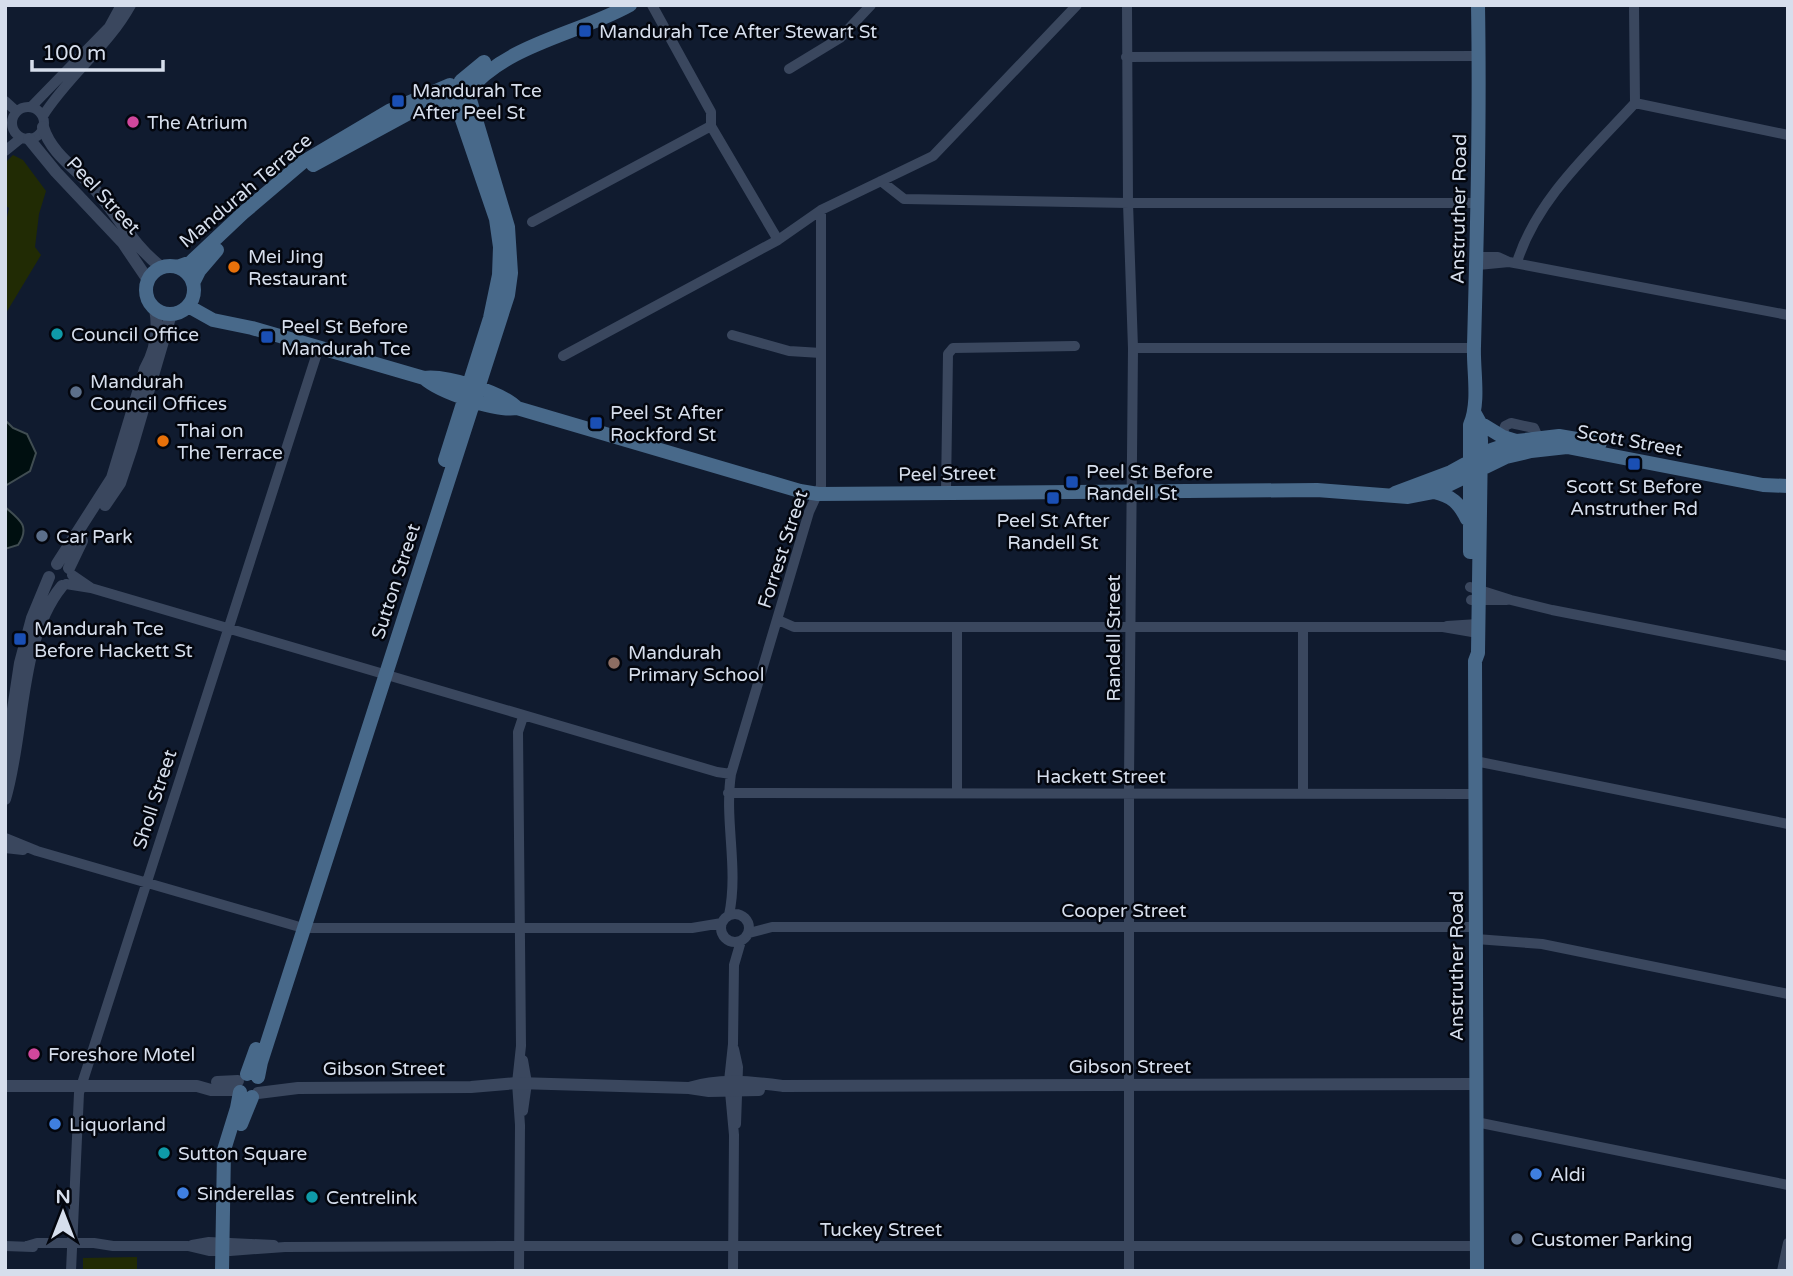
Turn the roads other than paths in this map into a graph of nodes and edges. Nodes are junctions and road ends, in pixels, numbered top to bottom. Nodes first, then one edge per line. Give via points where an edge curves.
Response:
1 (121, 5) edge
2 (131, 5) edge
3 (612, 5) edge
4 (629, 5) edge
5 (652, 5) edge
6 (871, 5) edge
7 (1077, 5) edge
8 (1127, 5) edge
9 (1478, 5) edge
10 (1634, 5) edge
11 (1479, 56) junction
12 (1126, 57) junction
13 (789, 69) dead end
14 (459, 91) junction
15 (5, 100) edge
16 (1635, 103) junction
17 (31, 107) junction
18 (16, 111) junction
19 (43, 122) junction
20 (711, 126) junction
21 (9, 129) edge
22 (1788, 135) edge
23 (25, 138) junction
24 (5, 151) edge
25 (881, 181) junction
26 (1128, 203) junction
27 (1478, 203) junction
28 (821, 210) junction
29 (532, 222) dead end
30 (778, 240) junction
31 (1478, 261) junction
32 (1517, 262) junction
33 (161, 267) junction
34 (177, 267) junction
35 (148, 280) junction
36 (192, 295) junction
37 (155, 309) junction
38 (171, 314) junction
39 (1788, 315) edge
40 (733, 335) dead end
41 (1075, 345) dead end
42 (318, 347) junction
43 (1133, 348) junction
44 (1474, 348) junction
45 (821, 353) junction
46 (563, 356) dead end
47 (472, 393) junction
48 (1478, 418) junction
49 (1503, 433) dead end
50 (1538, 437) junction
51 (1517, 441) junction
52 (1475, 466) junction
53 (1788, 480) edge
54 (1788, 486) edge
55 (946, 491) junction
56 (1132, 491) junction
57 (1434, 492) junction
58 (818, 494) junction
59 (1390, 494) junction
60 (1469, 523) junction
61 (65, 575) junction
62 (1475, 594) junction
63 (778, 620) junction
64 (1131, 627) junction
65 (1303, 627) junction
66 (957, 628) junction
67 (1474, 628) junction
68 (229, 629) junction
69 (1788, 656) edge
70 (382, 675) junction
71 (523, 716) junction
72 (1475, 761) junction
73 (5, 762) edge
74 (731, 774) junction
75 (728, 793) junction
76 (957, 793) junction
77 (1129, 793) junction
78 (1303, 794) junction
79 (1475, 794) junction
80 (5, 799) edge
81 (1788, 824) edge
82 (5, 838) edge
83 (5, 848) edge
84 (37, 851) junction
85 (145, 883) junction
86 (734, 892) junction
87 (744, 917) junction
88 (300, 927) junction
89 (772, 927) junction
90 (519, 928) junction
91 (724, 928) junction
92 (1130, 928) junction
93 (1476, 933) junction
94 (745, 937) junction
95 (734, 965) junction
96 (1788, 994) edge
97 (1476, 1084) junction
98 (1129, 1085) junction
99 (5, 1086) edge
100 (82, 1086) junction
101 (249, 1086) junction
102 (733, 1086) junction
103 (522, 1087) junction
104 (1476, 1122) junction
105 (1788, 1185) edge
106 (1788, 1243) edge
107 (5, 1246) edge
108 (72, 1246) junction
109 (520, 1246) junction
110 (733, 1246) junction
111 (1129, 1246) junction
112 (1477, 1246) junction
113 (226, 1247) junction
114 (71, 1271) edge
115 (222, 1271) edge
116 (230, 1271) edge
117 (519, 1271) edge
118 (733, 1271) edge
119 (1129, 1271) edge
120 (1477, 1271) edge
121 (1782, 1271) edge

1 - 17 street via 109,27
2 - 19 street via 119,27 55,97
3 - 14 main road, Mandurah Terrace via 491,58
4 - 14 main road, Mandurah Terrace via 501,61
5 - 20 street via 711,111
6 - 13 street via 840,38
7 - 25 street via 933,156
8 - 12 street, Randell Street
9 - 11 main road, Anstruther Road
10 - 16 street
11 - 12 street
11 - 27 main road, Anstruther Road
12 - 26 street, Randell Street
14 - 34 main road, Mandurah Terrace via 389,111 303,162 191,261
14 - 36 main road, Mandurah Terrace via 429,102 312,166 210,257 199,271
14 - 47 main road, Sutton Street via 508,227 511,273 508,295
15 - 18 street
16 - 22 street
16 - 32 street via 1549,199
17 - 18 street
17 - 19 street
18 - 21 street
19 - 23 street via 38,135
19 - 33 street, Peel Street via 53,148 100,195 142,253
20 - 29 street
20 - 30 street
21 - 23 street
23 - 24 street
23 - 35 street, Peel Street via 123,243
25 - 26 street via 904,200
25 - 28 street
26 - 27 street
26 - 43 street, Randell Street
27 - 31 main road, Anstruther Road
28 - 30 street
28 - 45 street, Forrest Street
30 - 46 street
31 - 32 street
31 - 44 main road, Anstruther Road
32 - 39 street
33 - 34 main road
33 - 35 main road
34 - 36 main road via 190,276
35 - 37 main road via 146,293
36 - 38 main road via 183,311
36 - 42 main road, Peel Street via 212,311 252,328
37 - 38 main road
37 - 61 street via 152,357 112,478
38 - 61 street via 120,483
40 - 45 street via 789,351
41 - 55 street via 953,348 948,354
42 - 47 main road, Peel Street via 424,378 435,377
42 - 68 street, Sholl Street
43 - 44 street
43 - 56 street, Randell Street
44 - 48 main road, Anstruther Road
45 - 58 street, Forrest Street
47 - 58 main road, Peel Street via 507,410 517,408
47 - 70 main road, Sutton Street
48 - 51 main road via 1503,437
48 - 52 main road, Anstruther Road via 1470,425
49 - 50 street via 1511,423 1531,427
50 - 51 main road, Scott Street
50 - 53 main road, Scott Street via 1576,438
51 - 52 main road, Scott Street
52 - 54 main road, Scott Street via 1567,447
52 - 57 main road, Peel Street
52 - 59 main road, Peel Street
52 - 60 main road, Anstruther Road
52 - 62 main road, Anstruther Road
55 - 56 main road, Peel Street
55 - 58 main road, Peel Street
56 - 59 main road, Peel Street
56 - 64 street, Randell Street
57 - 59 main road, Peel Street via 1408,497
57 - 60 main road via 1453,498
58 - 63 street, Forrest Street
60 - 62 main road, Anstruther Road
61 - 68 street via 91,588
61 - 73 street via 55,585 49,577 32,618 20,663
61 - 80 street via 37,632
62 - 67 main road, Anstruther Road
62 - 69 street
63 - 66 street via 794,626
63 - 74 street, Forrest Street
64 - 65 street
64 - 66 street
64 - 77 street, Randell Street
65 - 67 street
65 - 78 street
66 - 76 street
67 - 72 main road, Anstruther Road via 1470,654 1475,661
68 - 70 street
68 - 85 street, Sholl Street
70 - 71 street
70 - 88 main road, Sutton Street
71 - 74 street
71 - 90 street via 518,732
72 - 79 main road, Anstruther Road
72 - 81 street
74 - 75 street, Forrest Street
75 - 76 street, Hackett Street
75 - 86 street, Forrest Street
76 - 77 street, Hackett Street
77 - 78 street, Hackett Street
77 - 92 street, Randell Street
78 - 79 street, Hackett Street
79 - 93 main road, Anstruther Road
82 - 84 street
83 - 84 street
84 - 85 street
85 - 88 street
85 - 100 street, Sholl Street
86 - 87 street, Forrest Street
86 - 91 street, Forrest Street
87 - 89 street, Cooper Street
87 - 91 street, Cooper Street
87 - 94 street, Forrest Street via 750,926
88 - 90 street
88 - 101 main road, Sutton Street
89 - 92 street, Cooper Street
89 - 94 street, Cooper Street
90 - 91 street
90 - 103 street
91 - 94 street via 733,942
91 - 95 street
92 - 93 street, Cooper Street
92 - 98 street, Randell Street
93 - 96 street, Cooper Street
93 - 97 main road, Anstruther Road
94 - 95 street
95 - 102 street
97 - 98 street, Gibson Street
97 - 104 main road, Anstruther Road
98 - 102 street, Gibson Street
98 - 111 street, Randell Street
99 - 100 street, Gibson Street
100 - 101 street, Gibson Street
100 - 108 street, Sholl Street
101 - 103 street, Gibson Street
101 - 113 main road, Sutton Street via 231,1156
102 - 103 street, Gibson Street via 709,1091
102 - 110 street
103 - 109 street
104 - 105 street
104 - 112 main road, Anstruther Road
106 - 121 street
107 - 108 street, Tuckey Street
108 - 113 street, Tuckey Street
108 - 114 street, Sholl Street
109 - 110 street, Tuckey Street
109 - 113 street, Tuckey Street via 285,1247 263,1243
109 - 117 street
110 - 111 street, Tuckey Street
110 - 118 street
111 - 112 street, Tuckey Street
111 - 119 street, Randell Street
112 - 120 main road, Anstruther Road
113 - 115 main road, Sutton Street
113 - 116 main road, Sutton Street

